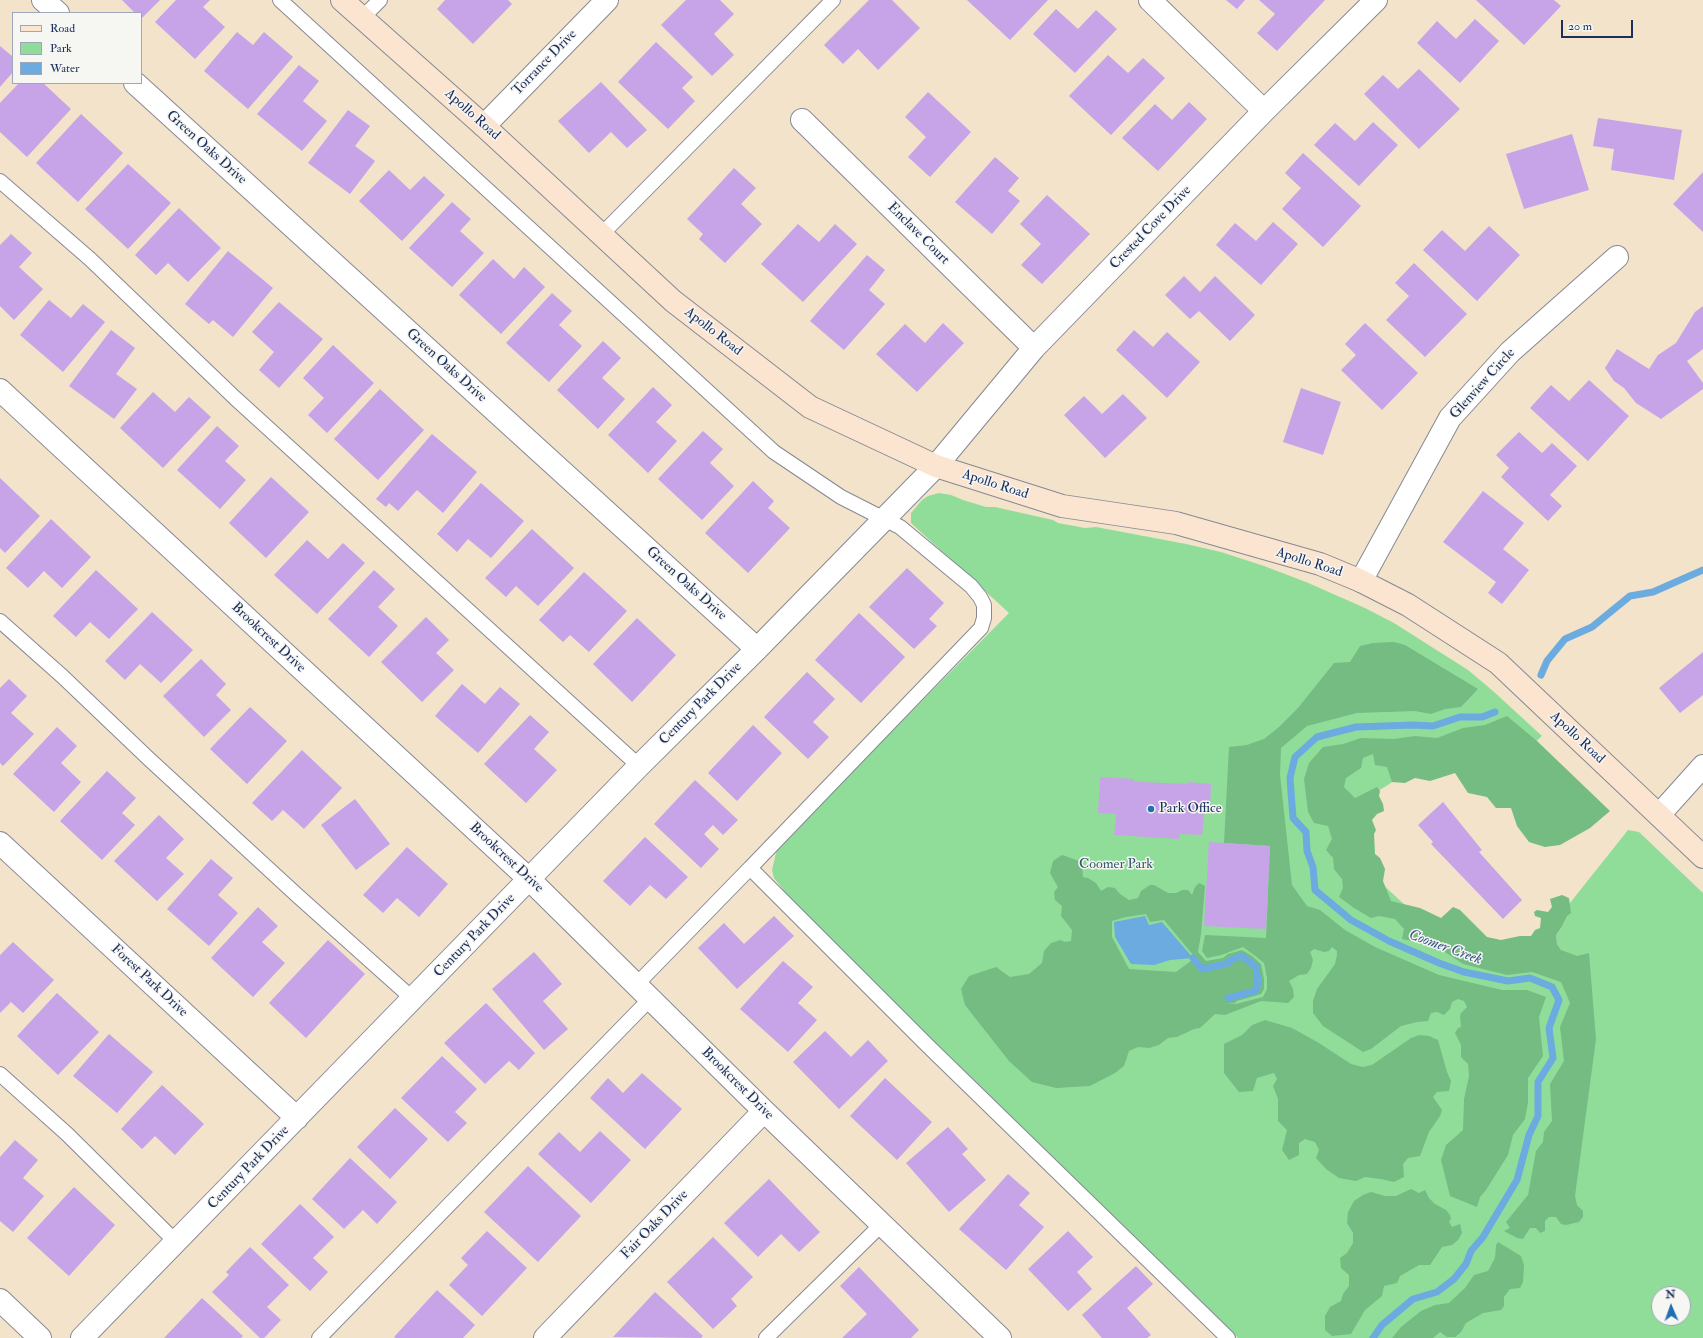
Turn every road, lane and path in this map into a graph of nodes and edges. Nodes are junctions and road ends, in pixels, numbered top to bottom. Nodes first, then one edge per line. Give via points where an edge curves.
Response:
1 (43, 0) edge
2 (280, 0) edge
3 (342, 0) edge
4 (380, 0) edge
5 (607, 0) edge
6 (833, 0) edge
7 (1150, 0) edge
8 (1376, 0) edge
9 (57, 12) edge
10 (362, 18) junction
11 (136, 84) edge
12 (1264, 112) junction
13 (802, 120) dead end
14 (484, 126) junction
15 (0, 181) edge
16 (602, 235) junction
17 (1618, 257) dead end
18 (1034, 348) junction
19 (0, 390) edge
20 (936, 466) junction
21 (884, 519) junction
22 (1361, 581) junction
23 (0, 621) edge
24 (757, 648) junction
25 (639, 766) junction
26 (1703, 766) edge
27 (1659, 815) junction
28 (0, 843) edge
29 (1703, 857) edge
30 (750, 868) junction
31 (530, 880) junction
32 (643, 992) junction
33 (413, 999) junction
34 (0, 1074) edge
35 (764, 1111) junction
36 (297, 1118) junction
37 (882, 1224) junction
38 (176, 1242) junction
39 (0, 1300) edge
40 (996, 1337) edge
41 (40, 1338) edge
42 (82, 1338) edge
43 (319, 1338) edge
44 (545, 1338) edge
45 (766, 1338) edge
46 (1228, 1338) edge

1 - 9 street
2 - 21 lane via 774,452 840,497
3 - 10 street, Apollo Road
4 - 10 lane
5 - 14 street, Torrance Drive
6 - 16 lane
7 - 12 street
8 - 12 street, Crested Cove Drive
10 - 14 street, Apollo Road
11 - 24 street, Green Oaks Drive
12 - 18 street, Crested Cove Drive
13 - 18 street, Enclave Court
14 - 16 street, Apollo Road
15 - 25 lane via 90,259 235,398
16 - 20 street, Apollo Road via 673,301 810,407
17 - 22 street, Glenview Circle via 1510,352 1450,418
18 - 20 street, Crested Cove Drive
19 - 31 street, Brookcrest Drive
20 - 21 street, Century Park Drive
20 - 22 street, Apollo Road via 1062,506 1176,523 1320,564
21 - 24 street, Century Park Drive
21 - 30 lane via 900,527 971,586 984,606 981,628
22 - 27 street, Apollo Road via 1408,605 1498,663
23 - 33 lane
24 - 25 street, Century Park Drive
25 - 31 street, Century Park Drive
26 - 27 street
27 - 29 street, Apollo Road
28 - 36 street, Forest Park Drive
30 - 32 lane
30 - 46 lane via 927,1045
31 - 32 street, Brookcrest Drive
31 - 33 street, Century Park Drive
32 - 35 street, Brookcrest Drive
32 - 43 lane
33 - 36 street, Century Park Drive
34 - 38 lane via 67,1134
35 - 37 street, Brookcrest Drive
35 - 44 street, Fair Oaks Drive
36 - 38 street, Century Park Drive
37 - 40 street, Brookcrest Drive
37 - 45 lane
38 - 42 street, Century Park Drive
39 - 41 street

